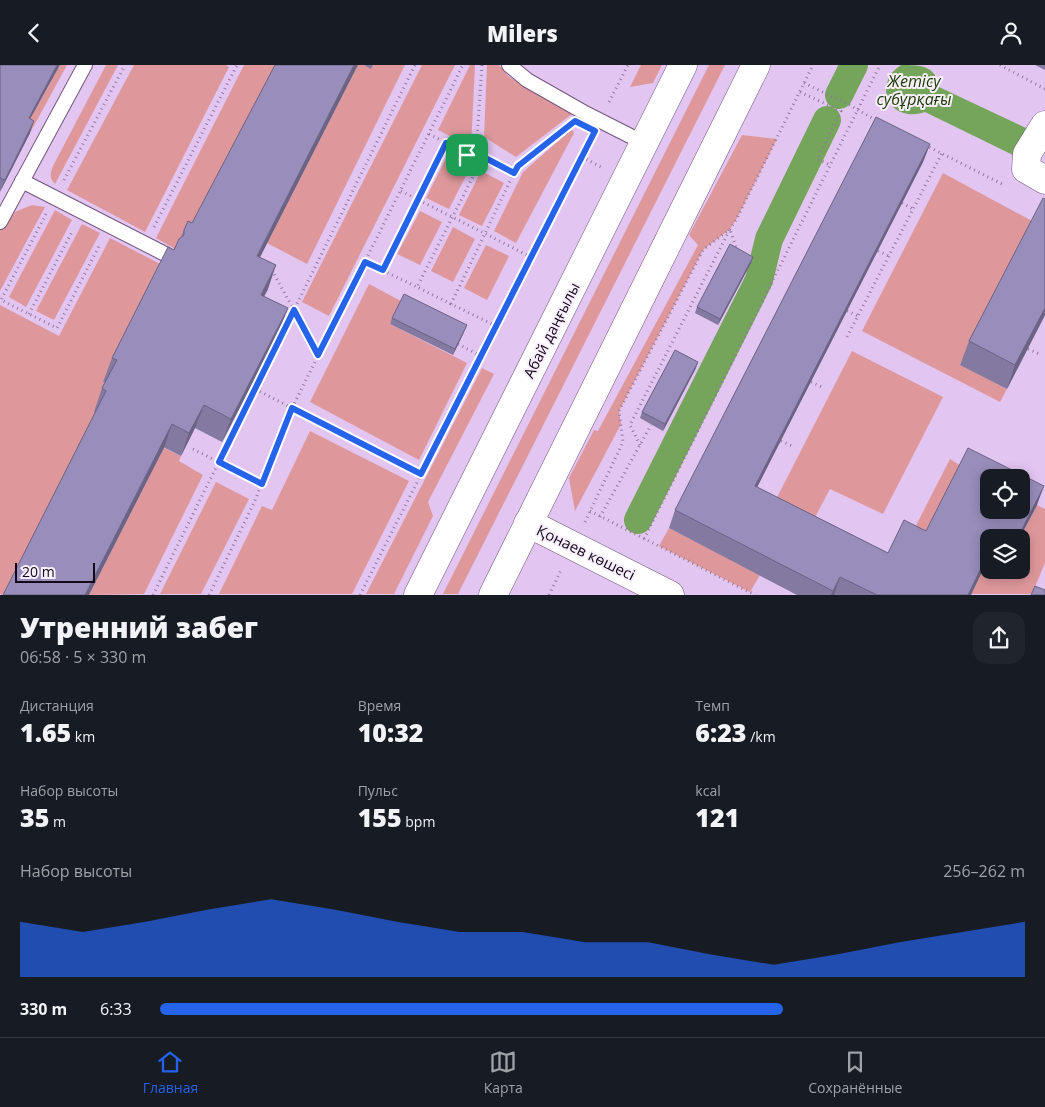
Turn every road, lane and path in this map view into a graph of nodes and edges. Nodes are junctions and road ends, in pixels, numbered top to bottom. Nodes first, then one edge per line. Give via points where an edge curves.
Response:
1 (85, 65) edge
2 (237, 65) edge
3 (415, 65) edge
4 (463, 65) edge
5 (482, 65) edge
6 (509, 65) edge
7 (628, 65) edge
8 (683, 65) edge
9 (756, 65) edge
10 (813, 65) edge
11 (880, 65) edge
12 (1000, 65) edge
13 (804, 83) junction
14 (1045, 89) edge
15 (800, 92) junction
16 (857, 110) junction
17 (883, 123) edge
18 (1045, 125) edge
19 (598, 126) junction
20 (429, 134) junction
21 (446, 143) junction
22 (644, 143) junction
23 (925, 145) edge
24 (476, 153) junction
25 (942, 153) junction
26 (483, 157) junction
27 (582, 157) junction
28 (830, 165) junction
29 (606, 170) dead end
30 (514, 173) junction
31 (1045, 180) edge
32 (22, 181) junction
33 (1010, 189) dead end
34 (400, 191) junction
35 (418, 200) junction
36 (902, 203) edge
37 (913, 209) junction
38 (82, 212) junction
39 (453, 217) junction
40 (0, 222) edge
41 (730, 229) junction
42 (485, 234) junction
43 (145, 244) junction
44 (878, 251) edge
45 (167, 255) edge
46 (889, 256) junction
47 (531, 257) junction
48 (740, 257) edge
49 (365, 262) junction
50 (269, 265) edge
51 (383, 270) junction
52 (417, 287) junction
53 (451, 303) junction
54 (294, 310) junction
55 (847, 311) edge
56 (29, 314) dead end
57 (858, 317) junction
58 (496, 326) junction
59 (847, 337) dead end
60 (458, 344) edge
61 (1028, 349) edge
62 (1039, 354) dead end
63 (318, 355) junction
64 (481, 356) junction
65 (811, 382) edge
66 (822, 387) dead end
67 (253, 388) junction
68 (292, 408) junction
69 (651, 425) edge
70 (781, 441) edge
71 (640, 445) junction
72 (792, 446) dead end
73 (193, 449) edge
74 (219, 462) junction
75 (421, 474) junction
76 (262, 484) junction
77 (600, 517) junction
78 (528, 523) junction
79 (644, 539) junction
80 (558, 576) dead end
81 (153, 595) edge
82 (209, 595) edge
83 (360, 595) edge
84 (418, 595) edge
85 (493, 595) edge
86 (549, 595) edge
87 (670, 595) edge
88 (755, 595) edge

1 - 32 lane
2 - 43 path
3 - 54 path
4 - 20 path
5 - 24 path
6 - 19 lane
7 - 19 path
8 - 22 main road, Абай даңғылы
9 - 78 main road
10 - 13 path
11 - 16 path
12 - 14 path
13 - 15 path
13 - 16 path
15 - 28 path via 841,111 817,159
15 - 41 path
16 - 17 path
16 - 28 path
18 - 31 main road via 1027,154 1026,169
19 - 22 lane
19 - 27 path
19 - 30 path via 575,121 518,166
20 - 21 path
20 - 34 path
21 - 24 path via 467,155
21 - 35 path
22 - 84 main road, Абай даңғылы
23 - 25 path
24 - 26 path
25 - 33 path
25 - 37 path
26 - 30 path
26 - 39 path
27 - 29 path
27 - 47 path
28 - 79 path
30 - 42 path
32 - 38 lane
32 - 40 lane
34 - 35 path
34 - 49 path
35 - 39 path
35 - 51 path
36 - 37 path
37 - 46 path
38 - 43 lane
38 - 56 path
39 - 42 path
39 - 52 path
41 - 48 path
41 - 71 path via 630,425
41 - 77 path via 703,250 619,411 623,442 590,511
42 - 47 path
42 - 53 path
43 - 45 lane
44 - 46 path
46 - 57 path
47 - 58 path
49 - 51 path
49 - 63 path
50 - 54 path
51 - 52 path
52 - 53 path
53 - 58 path
54 - 63 path
54 - 67 path
55 - 57 path
57 - 59 path
58 - 64 path
60 - 64 path
61 - 62 path
63 - 68 path
64 - 75 path
65 - 66 path
67 - 68 path
67 - 74 path
68 - 75 path
68 - 76 path
69 - 71 path
70 - 72 path
71 - 77 path
73 - 74 path
74 - 76 path
74 - 81 path
75 - 83 path
76 - 82 path
77 - 79 path
78 - 85 main road
78 - 87 main road, Қонаев көшесі
79 - 88 path
80 - 86 path

